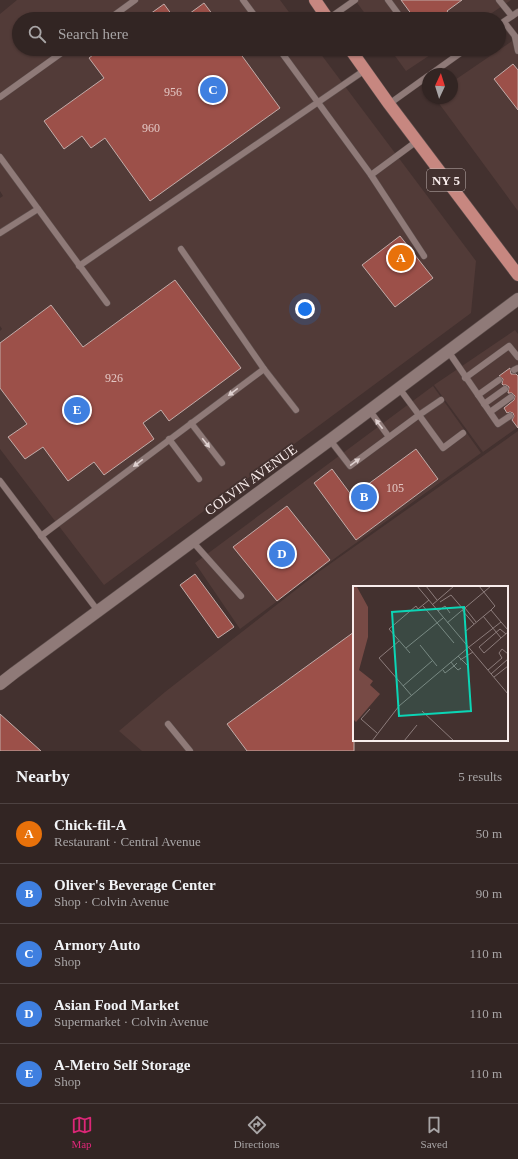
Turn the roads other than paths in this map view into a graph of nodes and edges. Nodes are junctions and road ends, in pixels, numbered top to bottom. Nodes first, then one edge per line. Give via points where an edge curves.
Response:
1 (135, 0) edge
2 (243, 0) edge
3 (315, 0) edge
4 (355, 0) edge
5 (388, 0) edge
6 (499, 0) edge
7 (119, 12) edge
8 (252, 12) edge
9 (323, 12) edge
10 (338, 12) edge
11 (397, 12) edge
12 (518, 12) edge
13 (512, 16) junction
14 (506, 21) edge
15 (506, 28) edge
16 (516, 38) edge
17 (518, 51) edge
18 (57, 56) edge
19 (284, 56) edge
20 (355, 56) edge
21 (456, 56) edge
22 (439, 68) edge
23 (365, 70) junction
24 (422, 80) edge
25 (0, 97) edge
26 (318, 102) junction
27 (389, 104) junction
28 (417, 141) junction
29 (0, 157) edge
30 (371, 176) junction
31 (38, 209) junction
32 (0, 233) edge
33 (181, 249) dead end
34 (424, 256) dead end
35 (79, 266) junction
36 (518, 275) edge
37 (518, 299) edge
38 (106, 303) dead end
39 (448, 352) junction
40 (518, 357) edge
41 (264, 368) junction
42 (465, 378) junction
43 (499, 380) dead end
44 (399, 388) junction
45 (505, 389) dead end
46 (478, 395) junction
47 (511, 397) dead end
48 (442, 400) dead end
49 (484, 404) junction
50 (296, 410) dead end
51 (370, 411) junction
52 (490, 412) junction
53 (419, 415) junction
54 (510, 416) dead end
55 (191, 423) junction
56 (463, 433) dead end
57 (389, 437) junction
58 (169, 440) junction
59 (330, 440) junction
60 (222, 463) dead end
61 (199, 479) dead end
62 (0, 481) edge
63 (41, 536) junction
64 (192, 542) junction
65 (241, 596) dead end
66 (98, 611) junction
67 (0, 684) edge
68 (168, 724) dead end
69 (190, 751) edge

1 - 7 lane
2 - 8 lane
3 - 9 main road
4 - 10 lane
5 - 11 lane
6 - 13 lane
12 - 13 lane
13 - 14 lane
15 - 16 lane
16 - 17 lane
18 - 25 lane
19 - 26 lane
20 - 23 main road, NY 5
21 - 22 lane
23 - 26 lane
23 - 27 main road, NY 5
24 - 27 lane
26 - 30 lane
26 - 35 lane
27 - 28 main road, NY 5
28 - 30 lane
28 - 36 main road, NY 5
29 - 31 lane
30 - 34 lane
31 - 32 lane
31 - 35 lane
33 - 41 lane
35 - 38 lane
37 - 39 street, COLVIN AVENUE
39 - 42 lane
39 - 44 street, COLVIN AVENUE
40 - 42 lane via 509,346
41 - 50 lane
41 -> 55 lane
42 - 46 lane
43 - 46 lane
44 - 51 street, COLVIN AVENUE
44 - 53 lane
45 - 49 lane
46 - 49 lane
47 - 52 lane
48 - 53 lane
49 - 52 lane
57 -> 51 lane
51 - 59 street, COLVIN AVENUE
52 - 54 lane via 498,424
53 - 56 lane via 444,448
53 - 57 lane
55 - 58 lane
55 -> 60 lane
59 -> 57 lane via 350,466
58 - 61 lane
58 -> 63 lane
59 - 64 street, COLVIN AVENUE
62 - 63 lane
63 - 66 lane
64 - 65 lane
64 - 66 street, COLVIN AVENUE
66 - 67 street, COLVIN AVENUE
68 - 69 lane

